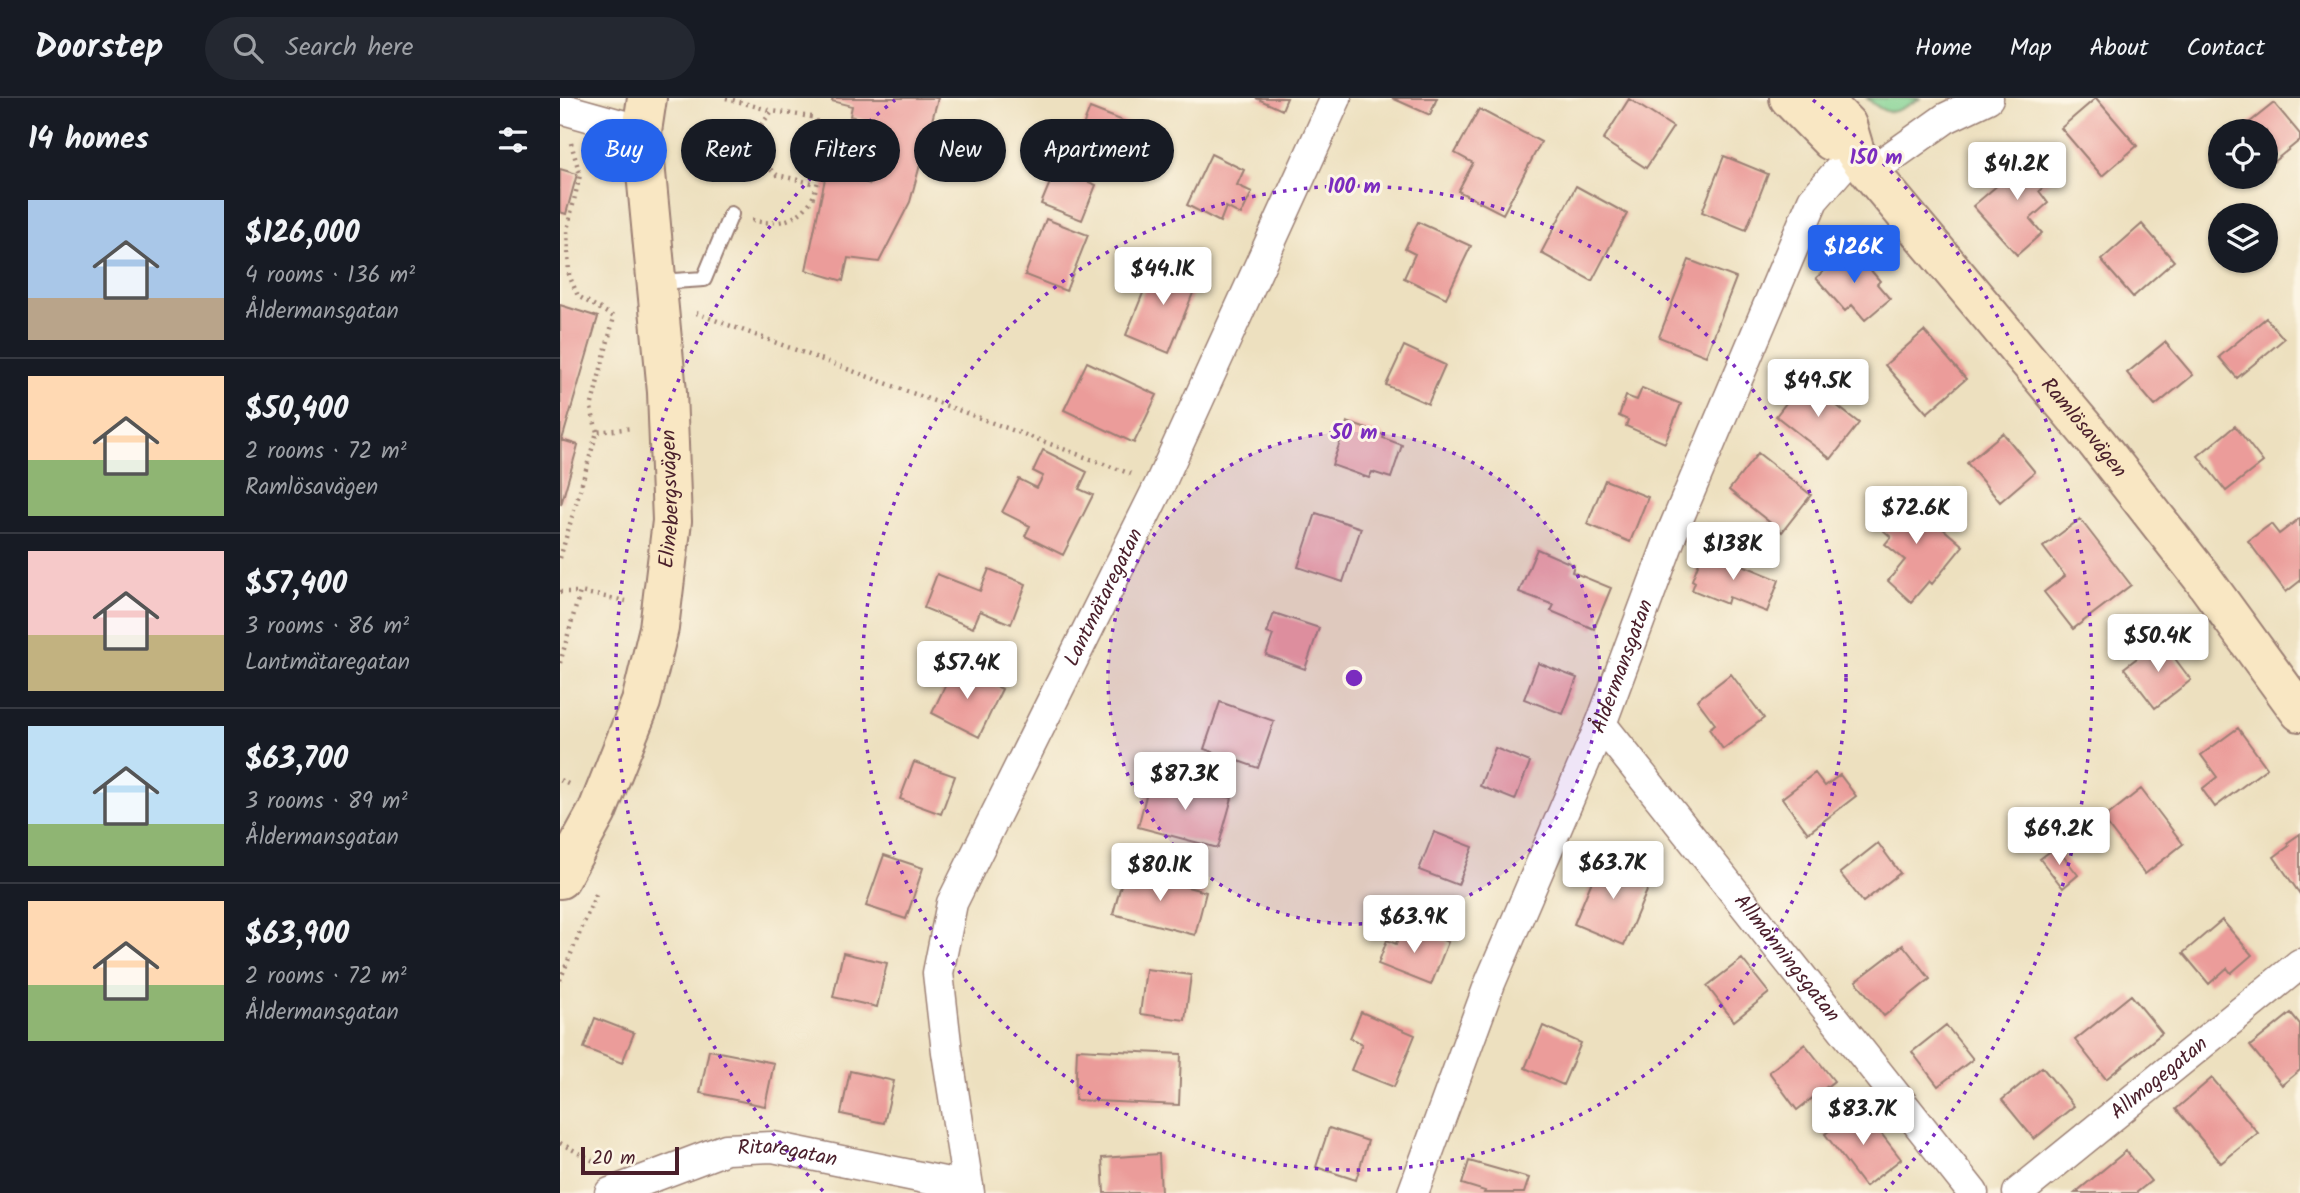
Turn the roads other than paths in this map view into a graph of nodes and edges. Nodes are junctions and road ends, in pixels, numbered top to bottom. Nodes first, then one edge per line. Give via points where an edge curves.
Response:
1 (1336, 98) edge
2 (1789, 98) edge
3 (1821, 98) edge
4 (1988, 98) edge
5 (560, 108) edge
6 (644, 115) edge
7 (1862, 162) junction
8 (731, 214) road end
9 (658, 290) junction
10 (2300, 712) edge
11 (1601, 724) junction
12 (560, 880) edge
13 (2300, 964) edge
14 (968, 1190) edge
15 (610, 1193) edge
16 (1413, 1193) edge
17 (1973, 1193) edge
18 (2018, 1193) edge

1 - 14 street, Lantmätaregatan via 1160,484 952,903 938,972
2 - 7 street, Ramlösavägen via 1831,141
3 - 7 street, Ramlösavägen via 1847,125
4 - 7 street, Åldermansgatan
5 - 6 street
6 - 9 street, Elinebergsvägen
7 - 10 street, Ramlösavägen via 2097,443
7 - 11 street, Åldermansgatan via 1813,200 1672,533
8 - 9 lane via 704,279
9 - 12 street, Elinebergsvägen via 672,521 659,628 621,755
11 - 16 street, Åldermansgatan via 1490,983
11 - 17 street, Allmänningsgatan
13 - 18 street, Allmogegatan
14 - 15 street, Ritaregatan via 773,1147 726,1149

